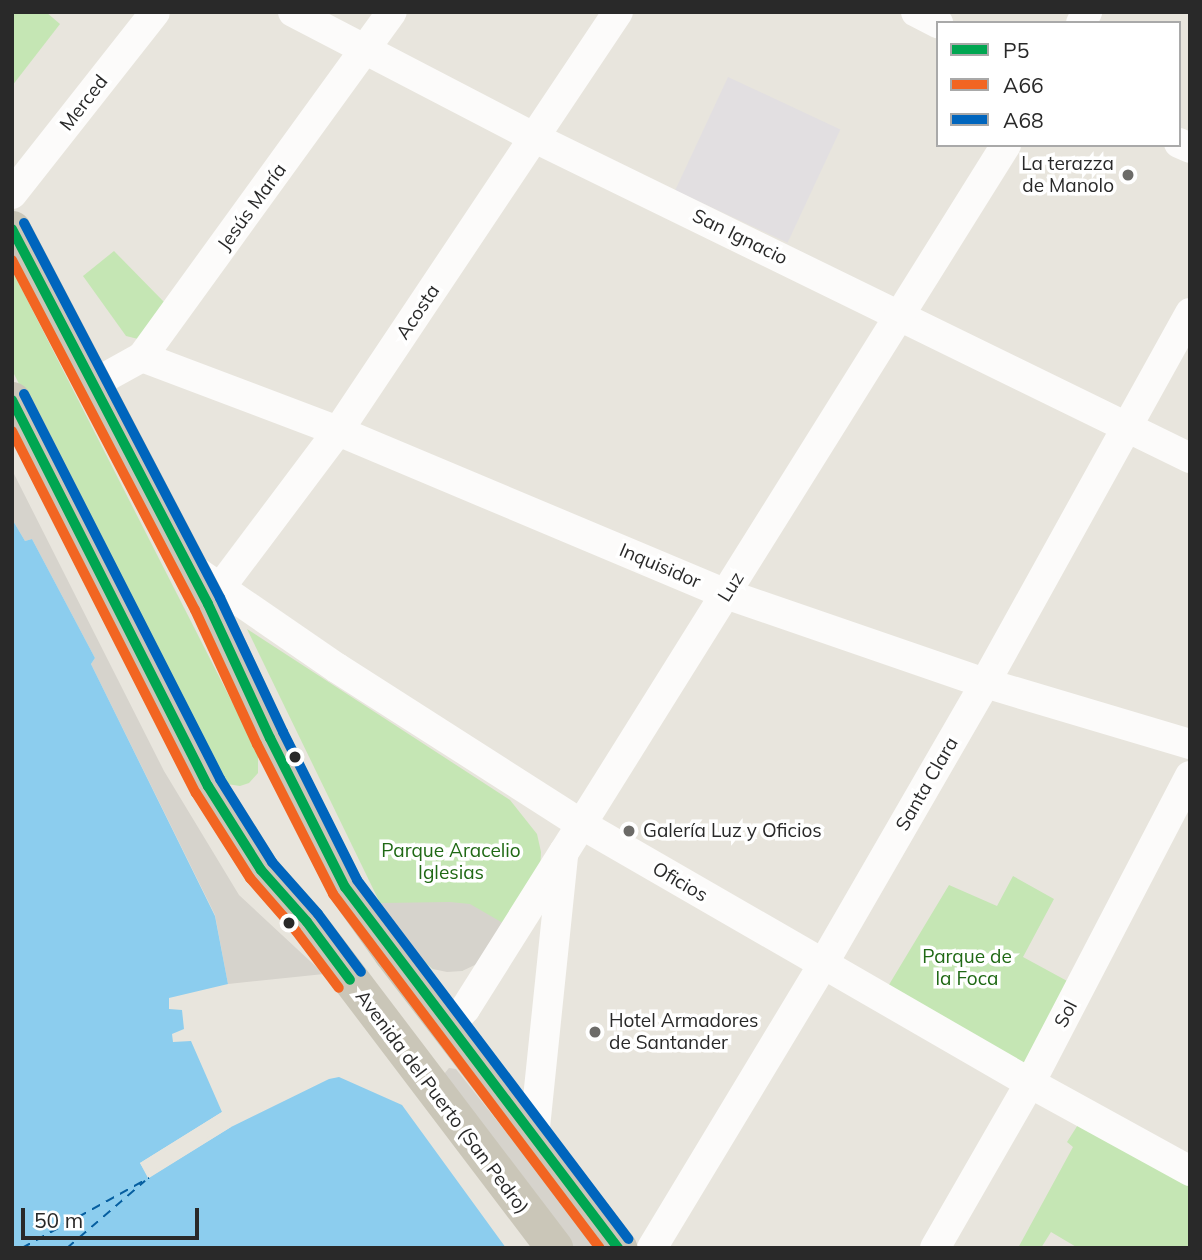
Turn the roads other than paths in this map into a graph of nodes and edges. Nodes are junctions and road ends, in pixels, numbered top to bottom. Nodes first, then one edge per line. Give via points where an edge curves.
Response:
1 (155, 12) edge
2 (293, 12) edge
3 (392, 12) edge
4 (618, 12) edge
5 (916, 12) edge
6 (936, 22) edge
7 (367, 49) junction
8 (535, 138) junction
9 (1005, 147) edge
10 (12, 194) edge
11 (12, 229) edge
12 (1190, 313) edge
13 (902, 316) junction
14 (142, 357) junction
15 (95, 383) junction
16 (12, 400) edge
17 (1126, 427) junction
18 (338, 431) junction
19 (1190, 457) edge
20 (726, 594) junction
21 (213, 596) junction
22 (985, 683) junction
23 (1190, 744) edge
24 (1190, 776) edge
25 (581, 824) junction
26 (564, 852) junction
27 (823, 964) junction
28 (450, 1026) junction
29 (409, 1061) junction
30 (1030, 1083) junction
31 (534, 1136) junction
32 (1190, 1171) edge
33 (554, 1248) edge
34 (618, 1248) edge
35 (652, 1248) edge
36 (935, 1248) edge

1 - 10 street, Merced
2 - 7 street, San Ignacio
3 - 7 street, Jesús María
4 - 8 street, Acosta
5 - 6 street
7 - 8 street, San Ignacio
7 - 14 street, Jesús María
8 - 13 street, San Ignacio
8 - 18 street, Acosta
9 - 13 street, Luz
11 - 15 main road
12 - 17 street, Santa Clara
13 - 17 street, San Ignacio
13 - 20 street, Luz
14 - 15 street, Jesús María
14 - 18 street, Inquisidor
15 - 21 main road via 187,565
16 - 29 main road, Avenida del Puerto (San Pedro) via 208,786 261,870 307,922
17 - 19 street, San Ignacio
17 - 22 street, Santa Clara
18 - 20 street, Inquisidor
18 - 21 street, Acosta
20 - 22 street, Inquisidor
20 - 25 street, Luz
21 - 25 street, Oficios
21 - 28 main road via 270,738 345,887
22 - 23 street, Inquisidor
22 - 27 street, Santa Clara
24 - 30 street, Sol
25 - 26 street, Luz
25 - 27 street, Oficios
26 - 28 street, Luz
26 - 31 street
27 - 30 street, Oficios
27 - 35 street, Santa Clara
28 - 29 main road
28 - 31 main road
29 - 33 main road, Avenida del Puerto (San Pedro)
30 - 32 street, Oficios
30 - 36 street, Sol
31 - 34 main road

